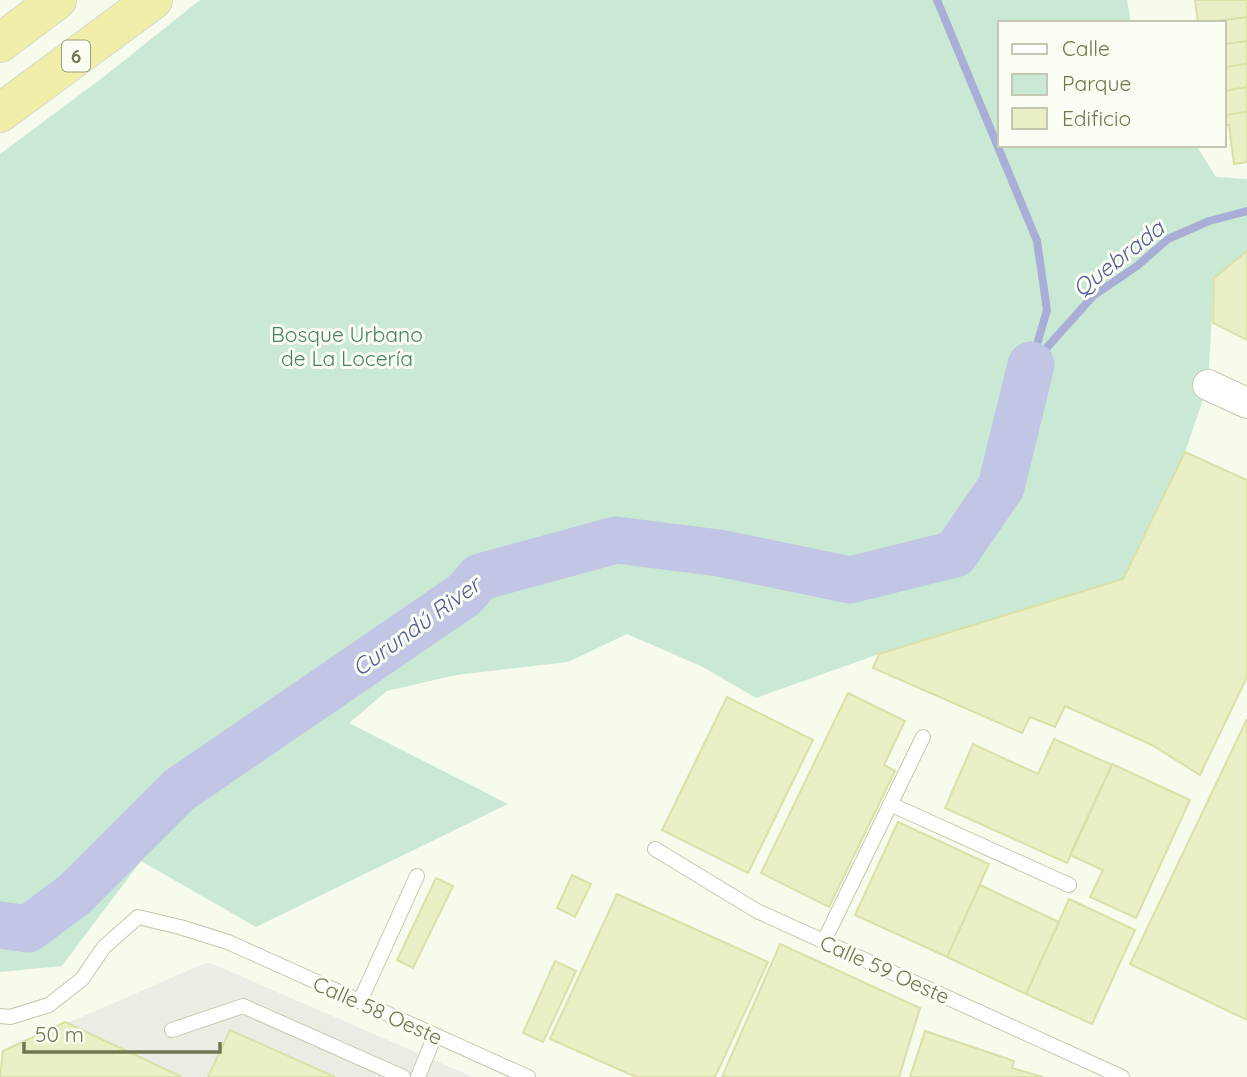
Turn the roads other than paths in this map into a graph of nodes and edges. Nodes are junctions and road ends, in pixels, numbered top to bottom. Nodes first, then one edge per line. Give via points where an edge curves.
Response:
1 (57, 0) edge
2 (153, 0) edge
3 (0, 43) edge
4 (0, 113) edge
5 (1208, 385) dead end
6 (1247, 403) edge
7 (923, 737) dead end
8 (890, 804) junction
9 (655, 849) dead end
10 (417, 876) dead end
11 (1069, 885) dead end
12 (824, 941) junction
13 (360, 1001) junction
14 (0, 1017) edge
15 (172, 1030) dead end
16 (435, 1035) junction
17 (403, 1077) edge
18 (418, 1077) edge
19 (528, 1077) edge
20 (1122, 1077) edge

1 - 3 highway
2 - 4 highway, 6
5 - 6 street
7 - 8 lane
8 - 11 lane
8 - 12 lane
9 - 12 lane, Calle 59 Oeste via 757,911
10 - 13 lane
12 - 20 lane, Calle 59 Oeste
13 - 14 lane, Calle 58 Oeste via 228,942 138,917 104,947 82,979 49,1005
13 - 16 lane, Calle 58 Oeste
15 - 17 lane via 243,1006
16 - 18 lane
16 - 19 lane, Calle 58 Oeste

